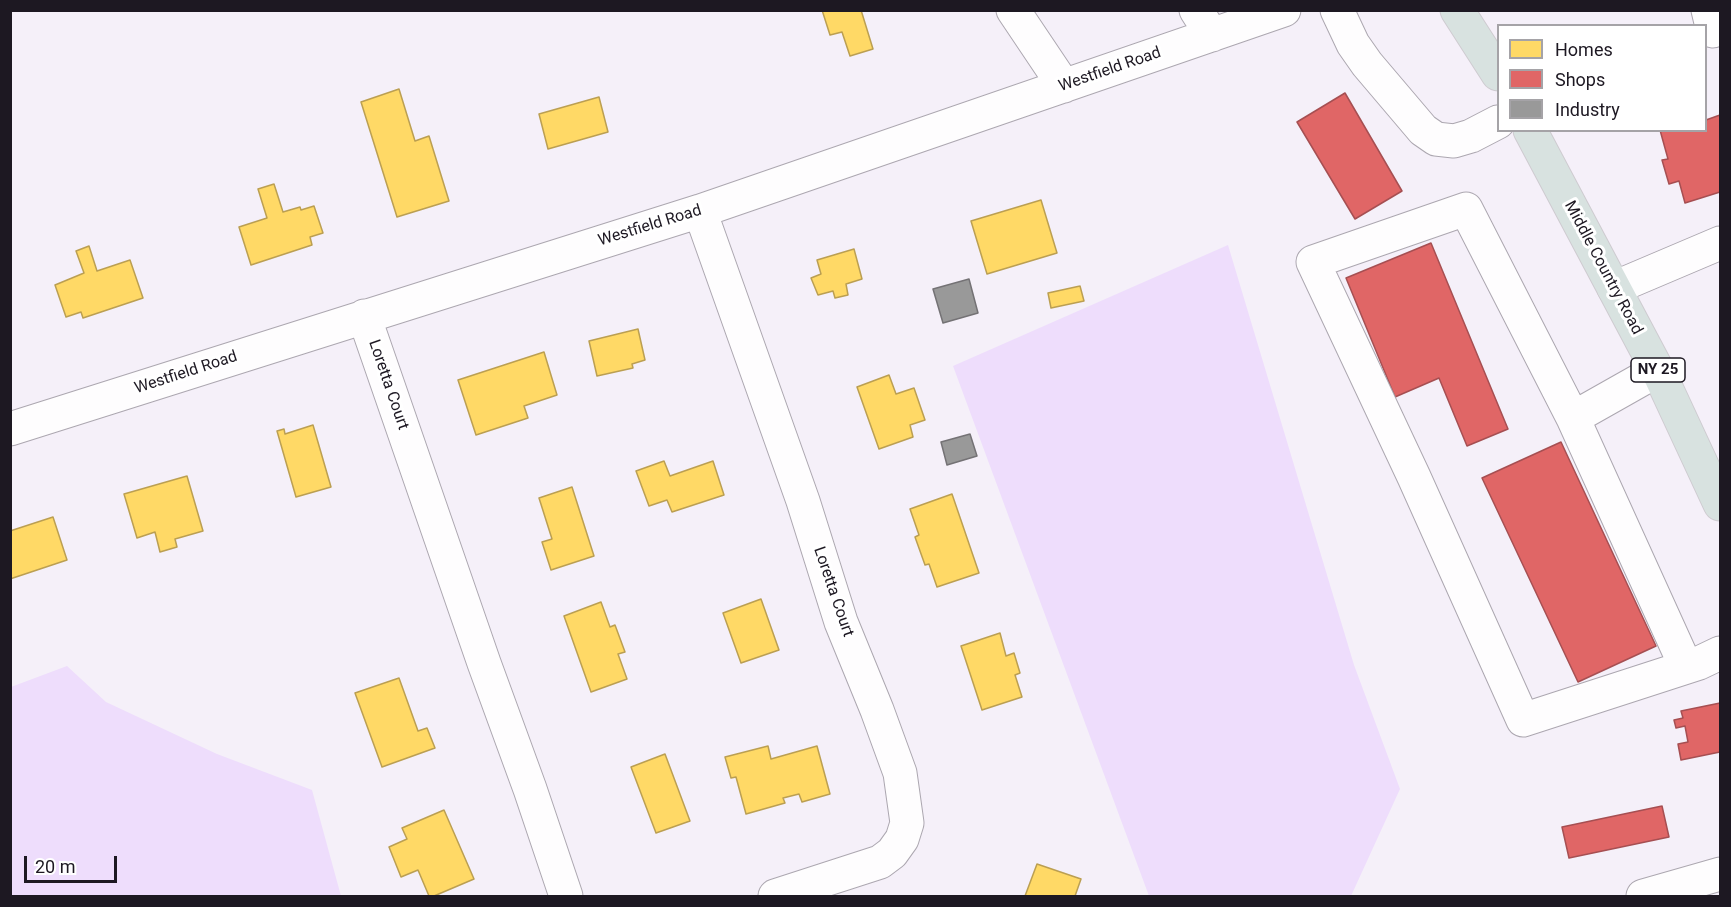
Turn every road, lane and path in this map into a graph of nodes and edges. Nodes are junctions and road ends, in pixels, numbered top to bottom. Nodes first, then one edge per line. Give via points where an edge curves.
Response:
1 (1013, 10) edge
2 (1284, 10) edge
3 (1337, 10) edge
4 (1457, 10) edge
5 (1204, 23) edge
6 (1497, 72) edge
7 (1064, 86) junction
8 (1497, 123) edge
9 (1531, 132) edge
10 (700, 211) junction
11 (1720, 243) edge
12 (1614, 288) junction
13 (364, 316) junction
14 (1658, 370) junction
15 (1573, 418) junction
16 (10, 429) edge
17 (1720, 504) edge
18 (1720, 653) edge
19 (1686, 667) junction
20 (1720, 874) edge
21 (566, 897) edge
22 (775, 897) edge
23 (1643, 897) edge

1 - 7 street
2 - 5 street, Westfield Road
3 - 8 street via 1367,64 1423,130 1436,139 1454,141
4 - 6 main road
5 - 7 street, Westfield Road
7 - 10 street, Westfield Road
9 - 12 main road, Middle Country Road / NY 25
10 - 13 street, Westfield Road
10 - 22 street, Loretta Court via 842,622 900,773 907,823 902,839 880,862
11 - 12 street
12 - 14 main road, Middle Country Road / NY 25
13 - 16 street, Westfield Road
13 - 21 street, Loretta Court
14 - 15 street
14 - 17 main road, Middle Country Road / NY 25
15 - 19 street
15 - 19 street via 1466,209 1313,262 1523,720
18 - 19 street
20 - 23 street

